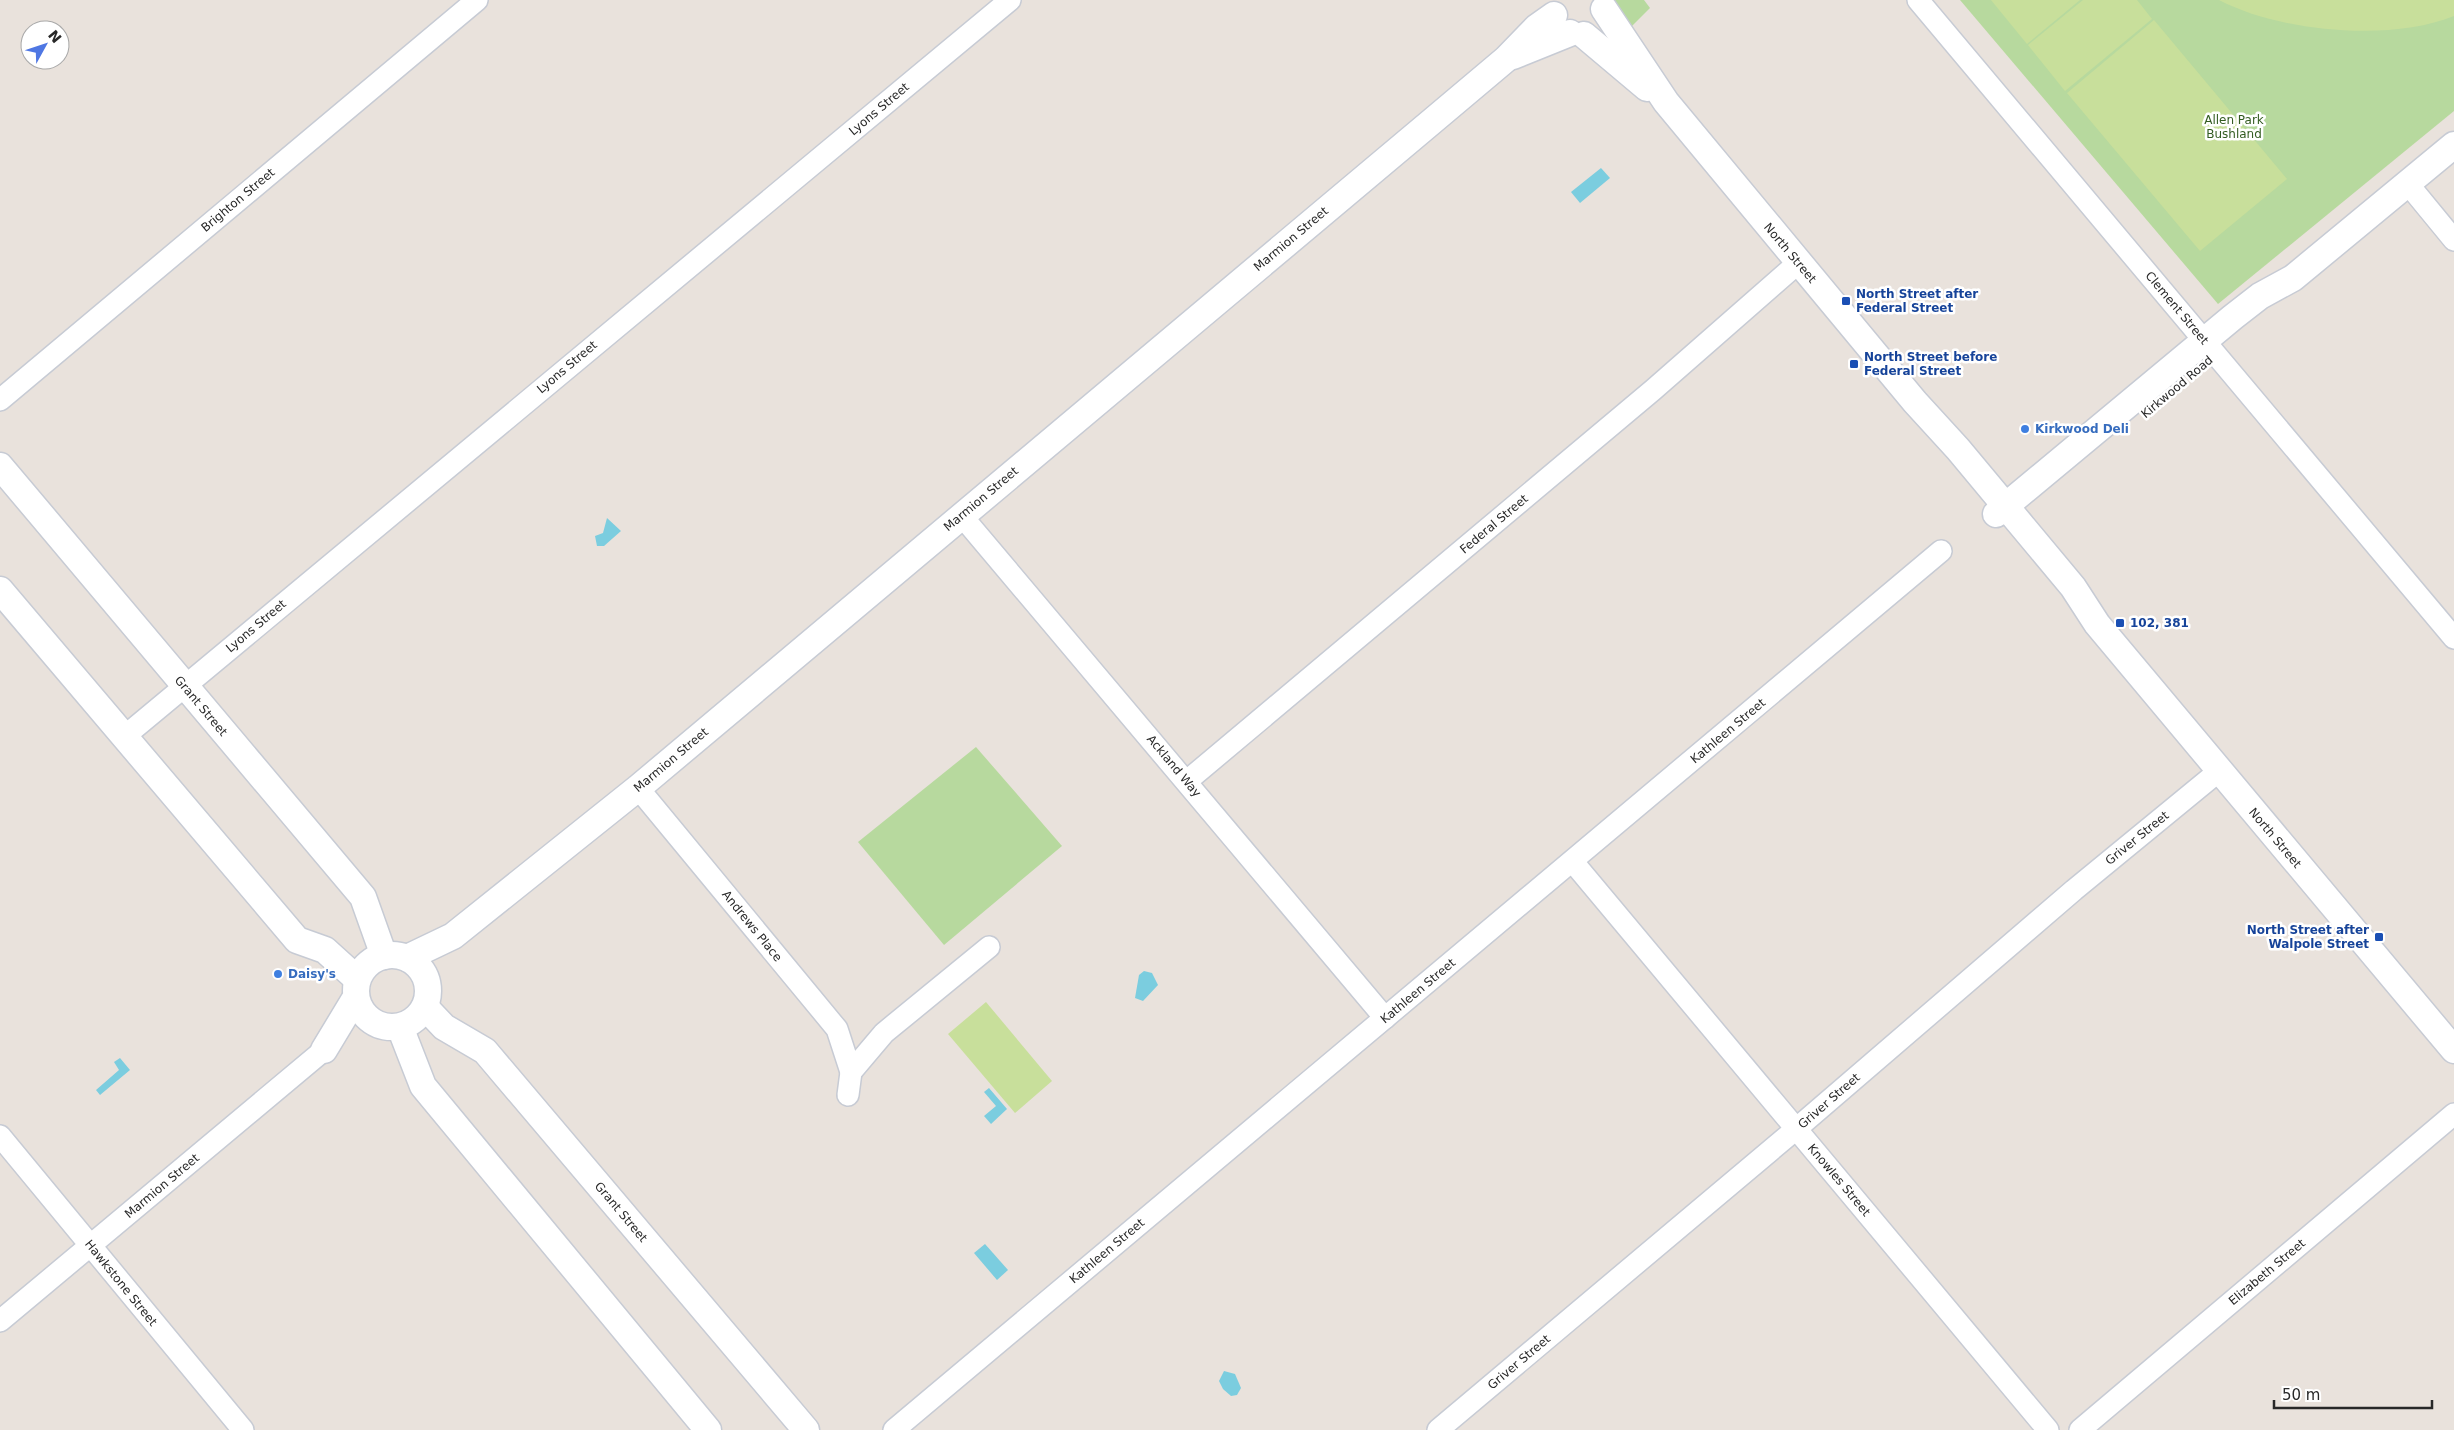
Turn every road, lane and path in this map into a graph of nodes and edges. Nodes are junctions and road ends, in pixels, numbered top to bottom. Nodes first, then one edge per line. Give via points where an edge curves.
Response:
1 (476, 0) edge
2 (1010, 0) edge
3 (1918, 0) edge
4 (1603, 4) edge
5 (1566, 21) edge
6 (1666, 102) junction
7 (2454, 145) edge
8 (2408, 184) junction
9 (2454, 240) edge
10 (1798, 263) junction
11 (2210, 348) junction
12 (0, 400) edge
13 (0, 466) edge
14 (961, 515) junction
15 (2007, 517) junction
16 (1941, 551) dead end
17 (0, 590) edge
18 (2454, 638) edge
19 (184, 687) junction
20 (125, 736) junction
21 (2219, 771) junction
22 (1187, 781) junction
23 (638, 788) junction
24 (1573, 862) junction
25 (453, 936) junction
26 (989, 947) dead end
27 (395, 957) junction
28 (356, 988) junction
29 (426, 995) junction
30 (1385, 1018) junction
31 (373, 1023) junction
32 (400, 1027) junction
33 (2454, 1049) edge
34 (324, 1050) junction
35 (851, 1072) junction
36 (848, 1095) dead end
37 (2454, 1114) edge
38 (1796, 1129) junction
39 (0, 1136) edge
40 (91, 1246) junction
41 (0, 1321) edge
42 (243, 1430) edge
43 (708, 1430) edge
44 (806, 1430) edge
45 (894, 1430) edge
46 (1438, 1430) edge
47 (2048, 1430) edge
48 (2080, 1430) edge

1 - 12 street, Brighton Street
2 - 19 street, Lyons Street
3 - 11 street, Clement Street
4 - 5 street via 1603,16 1596,28
4 - 6 street, North Street
5 - 6 street, North Street
5 - 14 street, Marmion Street via 1506,59
6 - 10 street, North Street
7 - 8 street, Kirkwood Road
8 - 9 street
8 - 11 street, Kirkwood Road via 2294,278 2260,296
10 - 15 street, North Street via 1914,402 1946,455
10 - 22 street, Federal Street via 1653,390
11 - 15 street, Kirkwood Road
11 - 18 street, Clement Street
13 - 19 street, Grant Street
14 - 22 street, Ackland Way
14 - 23 street, Marmion Street
15 - 21 street, North Street via 2073,587 2097,624
16 - 24 street, Kathleen Street
17 - 20 street
19 - 20 street, Lyons Street
19 - 27 street, Grant Street via 363,897
20 - 28 street via 297,940 325,950
21 - 33 street, North Street
21 - 38 street, Griver Street via 2074,890
22 - 30 street, Ackland Way
23 - 25 street, Marmion Street
23 - 35 street, Andrews Place via 837,1029
24 - 30 street, Kathleen Street
24 - 38 street, Knowles Street
25 - 27 street, Marmion Street
25 - 29 street, Marmion Street
26 - 35 street via 884,1033
27 - 28 street via 368,964
27 - 29 street via 416,964
28 - 31 street via 362,1012
28 - 34 street, Marmion Street
29 - 32 street via 419,1016
29 - 44 street, Grant Street via 444,1027 485,1051
30 - 45 street, Kathleen Street
31 - 32 street via 382,1027
31 - 34 street, Marmion Street
32 - 43 street via 423,1086
34 - 40 street, Marmion Street
35 - 36 street, Andrews Place
37 - 48 street, Elizabeth Street
38 - 46 street, Griver Street
38 - 47 street, Knowles Street
39 - 40 street, Hawkstone Street
40 - 41 street, Marmion Street
40 - 42 street, Hawkstone Street

